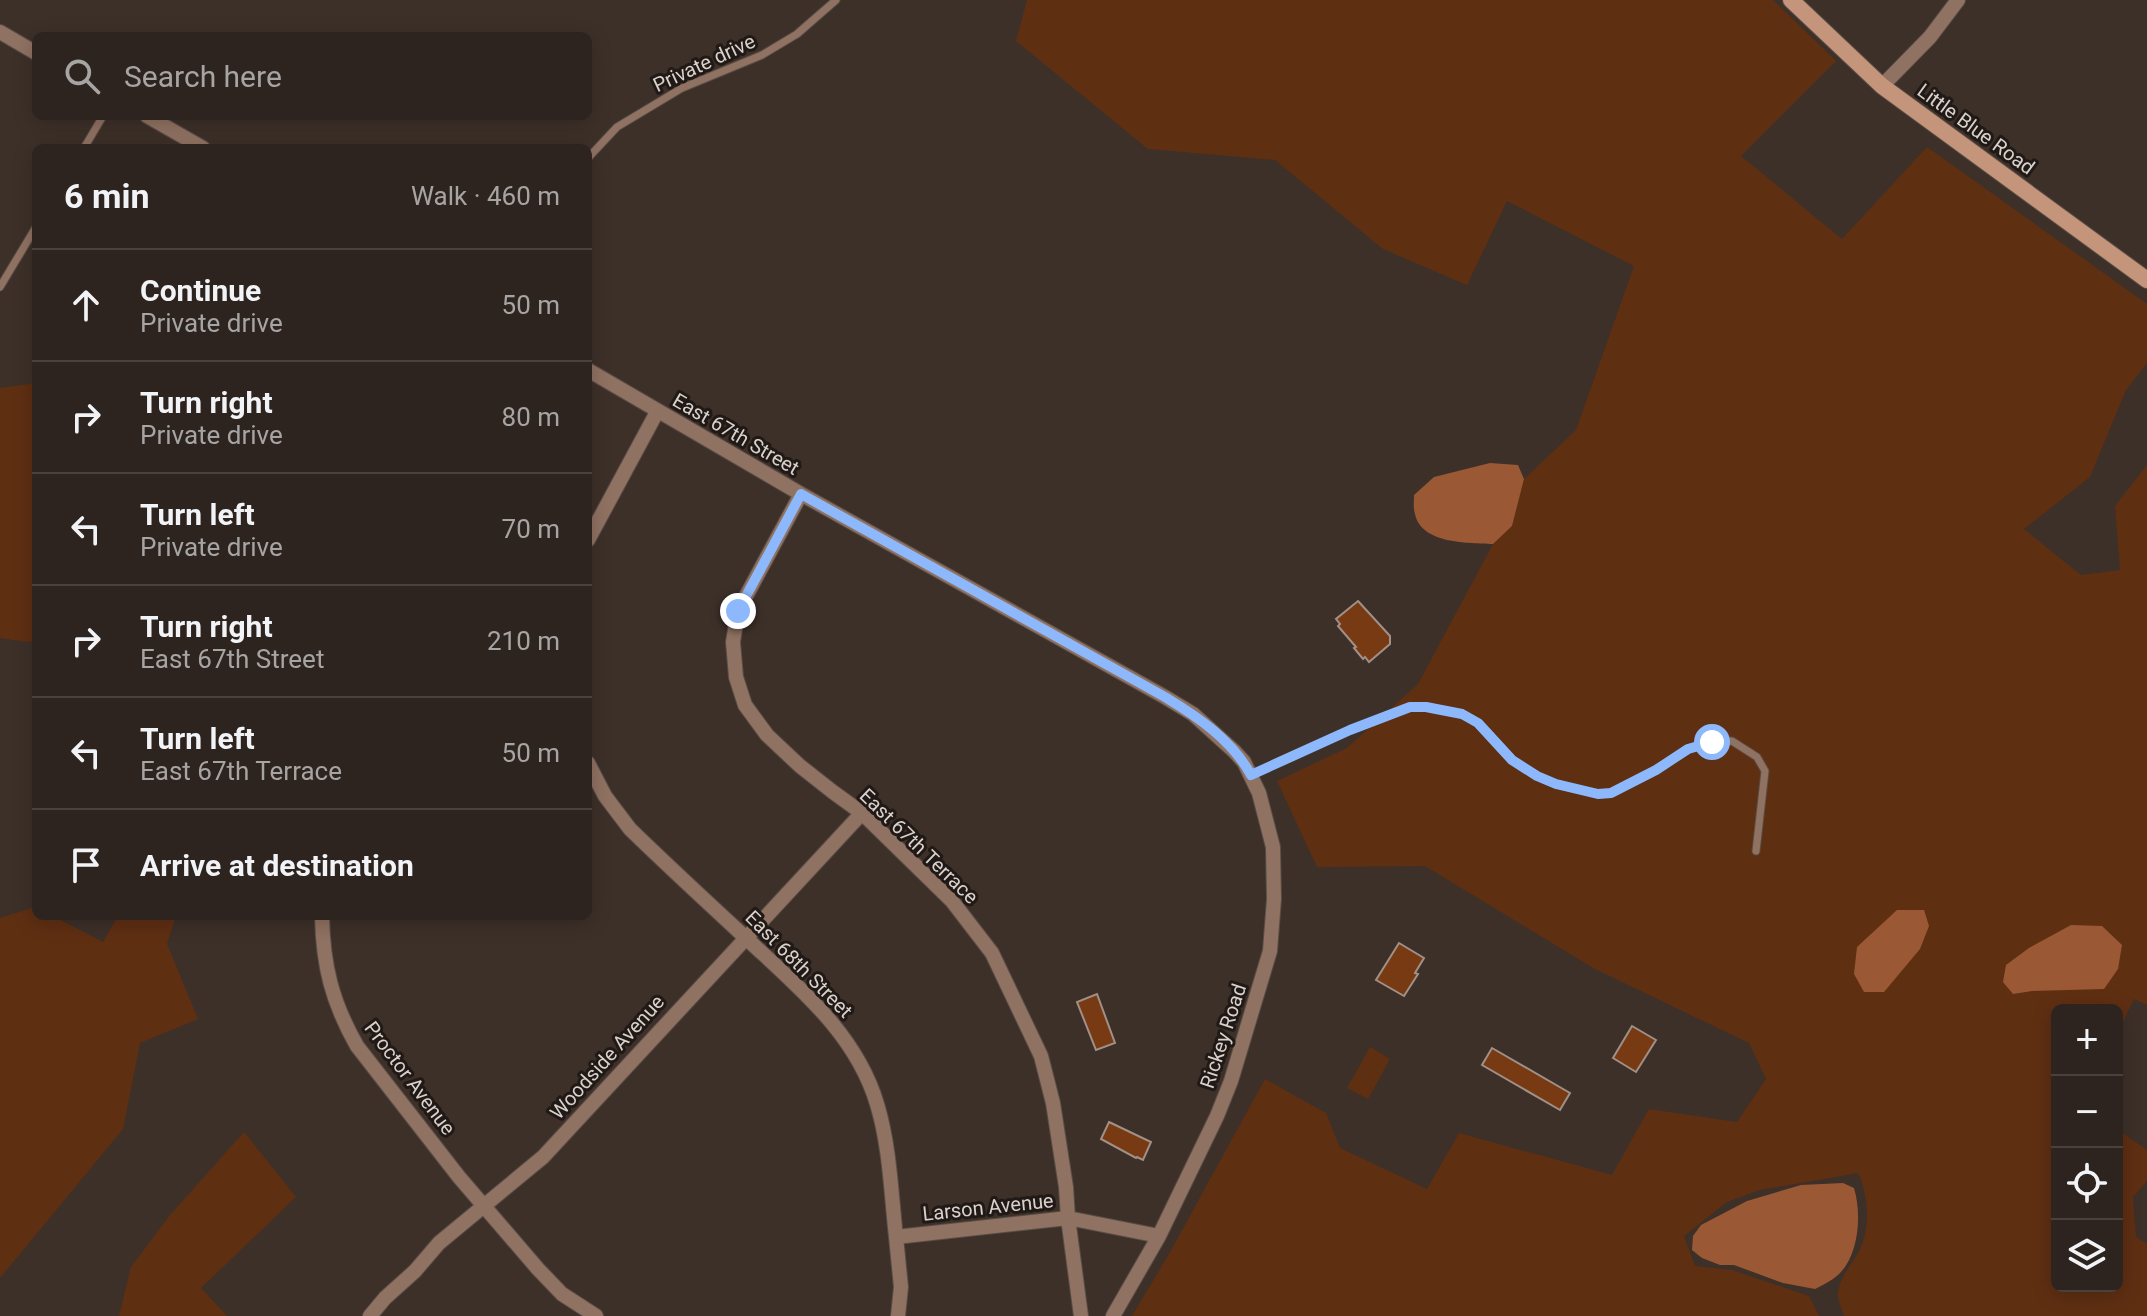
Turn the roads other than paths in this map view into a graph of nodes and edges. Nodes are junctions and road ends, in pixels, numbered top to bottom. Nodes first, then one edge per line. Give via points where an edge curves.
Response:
1 (836, 0) edge
2 (1791, 0) edge
3 (1958, 0) edge
4 (0, 32) edge
5 (32, 51) edge
6 (1882, 86) junction
7 (101, 120) edge
8 (154, 120) edge
9 (86, 144) edge
10 (196, 144) edge
11 (592, 154) edge
12 (32, 234) edge
13 (2147, 280) edge
14 (0, 287) edge
15 (592, 372) edge
16 (657, 412) junction
17 (801, 494) junction
18 (592, 531) edge
19 (1234, 751) joint
20 (592, 771) edge
21 (1251, 775) junction
22 (862, 813) junction
23 (1756, 851) dead end
24 (322, 920) edge
25 (745, 938) junction
26 (483, 1205) junction
27 (1068, 1218) junction
28 (1159, 1236) junction
29 (896, 1237) junction
30 (370, 1316) edge
31 (596, 1316) edge
32 (898, 1316) edge
33 (1081, 1316) edge
34 (1113, 1316) edge

1 - 11 lane, Private drive via 797,34 762,55 682,88 617,127
2 - 6 street, Little Blue Road
3 - 6 street
4 - 5 street
6 - 13 street, Little Blue Road
7 - 9 lane
8 - 10 street
12 - 14 lane
15 - 16 street, East 67th Street
16 - 17 street, East 67th Street
16 - 18 street
17 - 19 street, East 67th Street via 1165,697
17 - 22 street, East 67th Terrace via 738,611 733,642 736,677 745,705 767,735
19 - 21 street, Rickey Road
20 - 25 street, East 68th Street via 630,829
21 - 23 lane via 1410,707 1462,714 1537,776 1598,794 1611,793 1688,749 1732,741 1757,757 1765,771
21 - 28 street, Rickey Road via 1273,847 1270,951 1231,1081
22 - 25 street, Woodside Avenue
22 - 27 street, East 67th Terrace via 952,901 998,964 1041,1056
24 - 26 street, Proctor Avenue via 323,950 344,1023 390,1090
25 - 26 street, Woodside Avenue via 543,1157
25 - 29 street, East 68th Street via 824,1012 862,1066 881,1119
26 - 30 street, Woodside Avenue
26 - 31 street, Proctor Avenue via 562,1294
27 - 28 street
27 - 29 street, Larson Avenue
27 - 33 street, East 67th Terrace
28 - 34 street, Rickey Road
29 - 32 street

